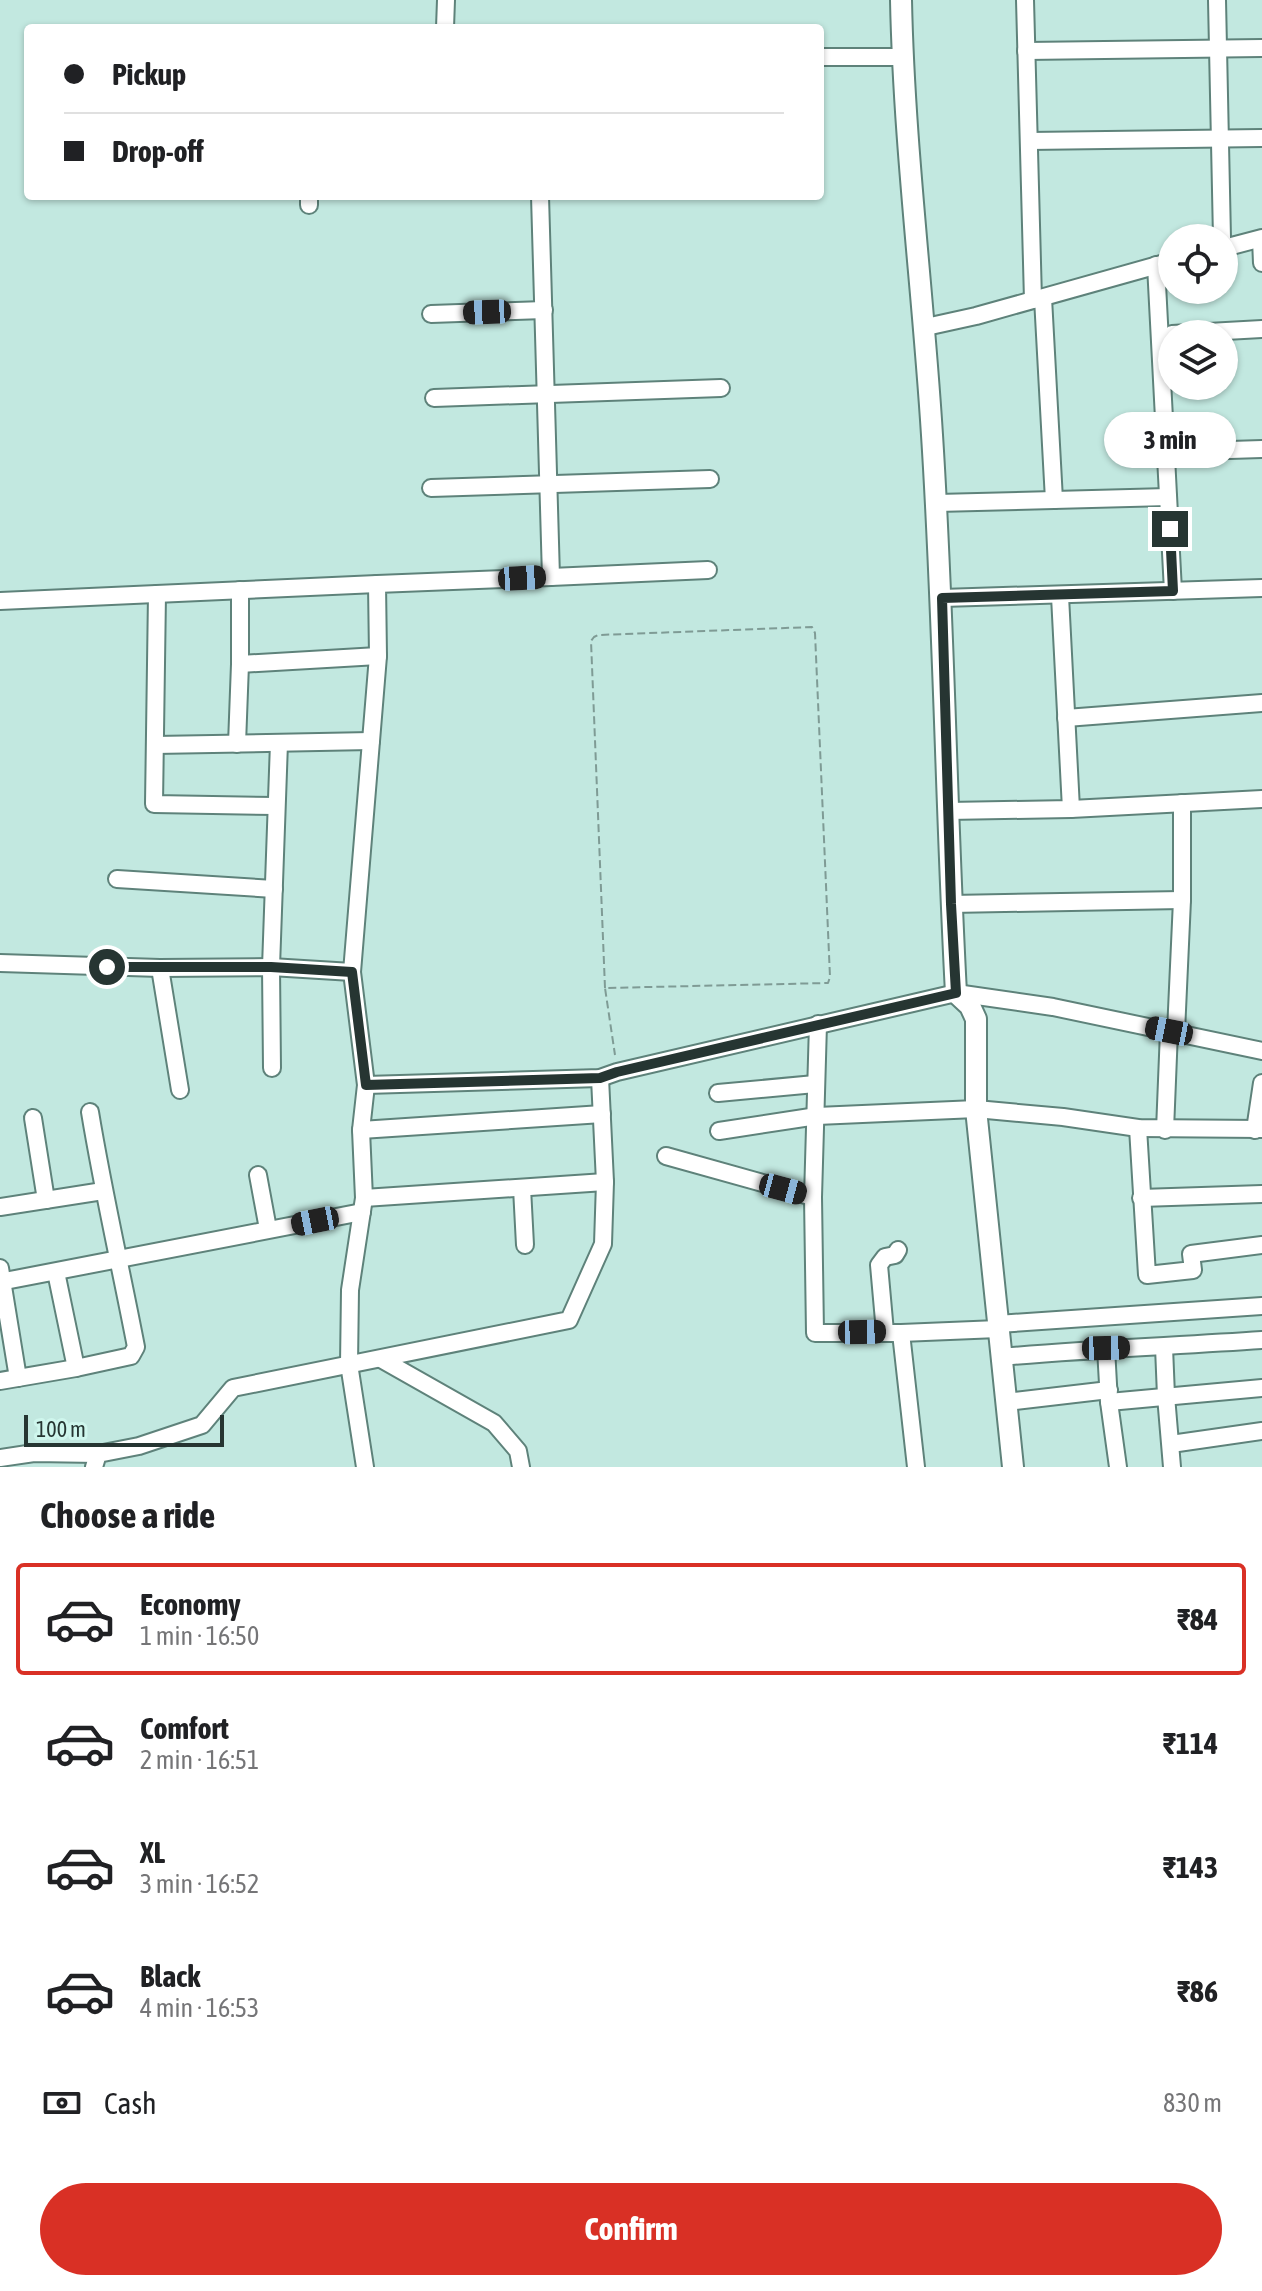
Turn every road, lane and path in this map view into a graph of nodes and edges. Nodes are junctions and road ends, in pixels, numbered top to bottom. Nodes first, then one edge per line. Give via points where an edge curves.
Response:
1 (446, 0) edge
2 (901, 0) edge
3 (1025, 0) edge
4 (1217, 0) edge
5 (445, 24) edge
6 (1262, 48) edge
7 (1218, 49) junction
8 (1026, 51) junction
9 (824, 57) edge
10 (902, 57) junction
11 (1220, 138) junction
12 (1262, 138) edge
13 (1029, 141) junction
14 (540, 200) edge
15 (1222, 224) edge
16 (1261, 238) edge
17 (1238, 244) edge
18 (1262, 263) edge
19 (1158, 265) edge
20 (1038, 299) junction
21 (544, 310) junction
22 (431, 314) dead end
23 (926, 327) junction
24 (1262, 329) edge
25 (1238, 330) edge
26 (721, 388) dead end
27 (546, 393) junction
28 (434, 398) dead end
29 (1167, 400) edge
30 (1262, 449) edge
31 (1166, 452) junction
32 (710, 479) dead end
33 (549, 484) junction
34 (431, 488) dead end
35 (1168, 497) junction
36 (1054, 500) junction
37 (937, 503) junction
38 (708, 570) dead end
39 (551, 577) junction
40 (377, 584) junction
41 (1262, 588) edge
42 (240, 590) junction
43 (1173, 591) junction
44 (157, 594) junction
45 (1060, 596) junction
46 (942, 598) junction
47 (0, 601) edge
48 (378, 656) junction
49 (240, 664) junction
50 (1262, 703) edge
51 (1066, 718) junction
52 (371, 741) junction
53 (279, 743) junction
54 (237, 744) junction
55 (155, 745) junction
56 (1262, 799) edge
57 (1182, 803) junction
58 (276, 806) junction
59 (1071, 809) junction
60 (948, 811) junction
61 (117, 879) dead end
62 (274, 889) junction
63 (1182, 900) junction
64 (951, 904) junction
65 (0, 963) edge
66 (271, 967) junction
67 (160, 968) junction
68 (352, 972) junction
69 (605, 988) junction
70 (956, 993) junction
71 (818, 1024) junction
72 (1173, 1032) junction
73 (1262, 1051) edge
74 (272, 1068) dead end
75 (617, 1072) junction
76 (600, 1078) junction
77 (1262, 1083) edge
78 (815, 1084) junction
79 (366, 1085) junction
80 (180, 1090) dead end
81 (718, 1093) dead end
82 (976, 1109) junction
83 (90, 1112) dead end
84 (602, 1114) junction
85 (817, 1116) junction
86 (33, 1118) dead end
87 (1138, 1128) junction
88 (361, 1130) junction
89 (1165, 1130) junction
90 (1259, 1130) edge
91 (719, 1131) dead end
92 (666, 1156) dead end
93 (258, 1175) dead end
94 (605, 1182) junction
95 (522, 1188) junction
96 (103, 1191) junction
97 (1262, 1194) edge
98 (813, 1197) junction
99 (1141, 1198) junction
100 (46, 1200) junction
101 (363, 1205) junction
102 (0, 1207) edge
103 (268, 1229) junction
104 (525, 1245) dead end
105 (1262, 1245) edge
106 (898, 1250) dead end
107 (119, 1260) junction
108 (56, 1272) junction
109 (1, 1277) edge
110 (1262, 1306) edge
111 (998, 1326) junction
112 (893, 1332) junction
113 (1262, 1340) edge
114 (1164, 1347) junction
115 (1106, 1348) junction
116 (1001, 1357) junction
117 (381, 1359) junction
118 (349, 1364) junction
119 (76, 1368) junction
120 (18, 1378) junction
121 (0, 1381) edge
122 (1262, 1388) edge
123 (1109, 1396) junction
124 (1166, 1396) junction
125 (1006, 1402) junction
126 (1262, 1431) edge
127 (1171, 1444) junction
128 (0, 1458) edge
129 (96, 1460) edge
130 (365, 1467) edge
131 (521, 1467) edge
132 (916, 1467) edge
133 (1013, 1467) edge
134 (1118, 1467) edge
135 (1172, 1467) edge

1 - 5 street
2 - 10 main road
3 - 8 street
4 - 7 street
6 - 7 street
7 - 8 street
7 - 11 street
8 - 13 street
9 - 10 street
10 - 23 main road
11 - 12 street
11 - 13 street
11 - 15 street
13 - 20 street
14 - 21 street
16 - 17 street
16 - 18 street
19 - 20 street
20 - 23 street
20 - 36 street
21 - 22 street
21 - 27 street
23 - 37 main road
24 - 25 street
26 - 27 street
27 - 28 street
27 - 33 street
29 - 31 street
30 - 31 street
31 - 35 street
32 - 33 street
33 - 34 street
33 - 39 street
35 - 36 street
35 - 43 street
36 - 37 street
37 - 46 main road
38 - 39 street
39 - 40 street
40 - 42 street
40 - 48 street
41 - 43 street
42 - 44 street
42 - 49 street
43 - 45 street
44 - 47 street
44 - 55 street
45 - 46 street
45 - 51 street
46 - 60 main road
48 - 49 street
48 - 52 street
49 - 54 street
50 - 51 street
51 - 59 street
52 - 53 street
52 - 68 street
53 - 54 street
53 - 58 street
54 - 55 street
55 - 58 street via 154,804
56 - 57 street
57 - 59 street
57 - 63 street
58 - 62 street
59 - 60 street
60 - 64 main road
61 - 62 street
62 - 66 street
63 - 64 street
63 - 72 street
64 - 70 main road
65 - 67 street
66 - 67 street
66 - 68 street
66 - 74 street
67 - 80 street
68 - 79 street
69 - 69 path via 828,983 812,627 694,630 591,641
69 - 75 path
70 - 71 street
70 - 72 street
70 - 82 main road via 976,1019
71 - 75 street
71 - 78 street
72 - 73 street
72 - 89 street
75 - 76 street
76 - 79 street
76 - 84 street
77 - 90 street
78 - 81 street
78 - 85 street
79 - 88 street
82 - 85 street
82 - 87 street
82 - 111 main road
83 - 96 street
84 - 88 street
84 - 94 street
85 - 91 street
85 - 98 street
86 - 100 street
87 - 89 street
87 - 99 street
88 - 101 street
89 - 90 street
92 - 98 street
93 - 103 street
94 - 95 street
94 - 117 street via 603,1244 569,1320
95 - 101 street
95 - 104 street
96 - 100 street
96 - 107 street
97 - 99 street
98 - 112 street via 815,1333
99 - 105 street via 1147,1275 1193,1270 1191,1254
100 - 102 street
101 - 103 street
101 - 118 street via 350,1290
103 - 107 street
106 - 112 street via 879,1265
107 - 108 street
107 - 119 street via 135,1352
108 - 109 street
108 - 119 street
109 - 120 street
110 - 111 street
111 - 112 street
111 - 116 main road
112 - 132 street
113 - 114 street
114 - 115 street
114 - 124 street
115 - 116 street
115 - 123 street
116 - 125 main road
117 - 118 street
117 - 131 street via 494,1423 518,1451
118 - 129 street via 233,1388 202,1425
118 - 130 street
119 - 120 street
120 - 121 street
122 - 124 street
123 - 124 street
123 - 125 street
123 - 134 street
124 - 127 street
125 - 133 main road
126 - 127 street
127 - 135 street
128 - 129 street via 34,1453

